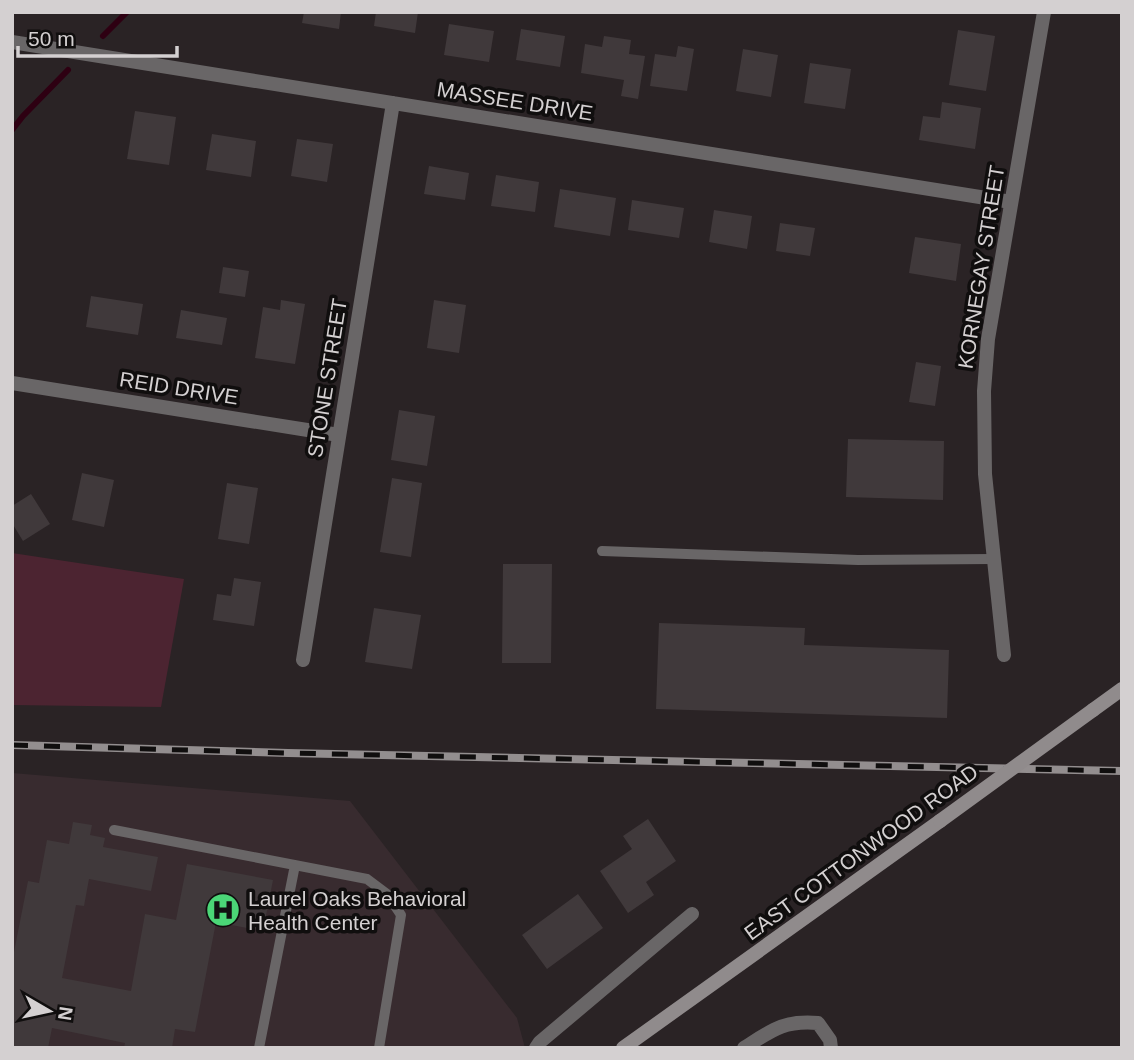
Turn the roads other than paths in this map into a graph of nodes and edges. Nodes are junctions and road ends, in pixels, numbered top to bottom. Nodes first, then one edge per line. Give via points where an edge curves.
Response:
1 (1044, 12) edge
2 (12, 42) edge
3 (393, 103) junction
4 (1012, 202) junction
5 (12, 383) edge
6 (339, 435) junction
7 (602, 551) dead end
8 (993, 559) junction
9 (1004, 656) dead end
10 (303, 660) dead end
11 (1122, 689) edge
12 (114, 830) dead end
13 (295, 865) junction
14 (692, 914) dead end
15 (259, 1048) edge
16 (379, 1048) edge
17 (536, 1048) edge
18 (623, 1048) edge
19 (744, 1048) edge
20 (831, 1048) edge

1 - 4 street, KORNEGAY STREET
2 - 3 street, MASSEE DRIVE
3 - 4 street, MASSEE DRIVE
3 - 6 street, STONE STREET
4 - 8 street, KORNEGAY STREET via 988,339 984,391
5 - 6 street, REID DRIVE
6 - 10 street, STONE STREET
7 - 8 lane
8 - 9 street, KORNEGAY STREET
11 - 18 main road, EAST COTTONWOOD ROAD, bridge
12 - 13 lane
13 - 15 lane
13 - 16 lane via 367,879 387,894 401,915
14 - 17 street
19 - 20 street via 797,1021 818,1023

